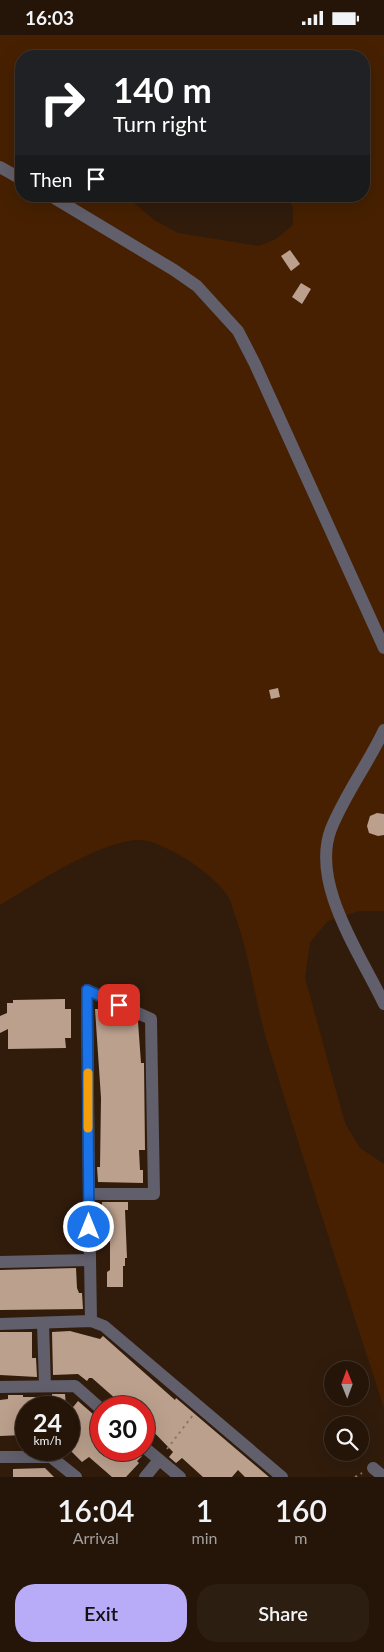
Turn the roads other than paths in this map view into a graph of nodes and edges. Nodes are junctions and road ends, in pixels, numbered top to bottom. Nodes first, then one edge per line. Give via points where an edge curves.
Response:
1 (0, 167) edge
2 (15, 176) edge
3 (61, 202) edge
4 (384, 648) edge
5 (384, 730) edge
6 (384, 1004) edge
7 (89, 1194) junction
8 (89, 1260) junction
9 (0, 1262) edge
10 (91, 1321) junction
11 (43, 1323) junction
12 (0, 1324) edge
13 (45, 1386) junction
14 (0, 1387) edge
15 (90, 1399) edge
16 (0, 1457) edge
17 (155, 1457) edge
18 (159, 1460) junction
19 (373, 1468) dead end
20 (76, 1477) edge
21 (145, 1477) edge
22 (180, 1477) edge
23 (282, 1477) edge
24 (384, 1477) edge

1 - 2 street
3 - 4 street via 197,286 238,331
5 - 6 street via 336,817 327,842 330,892
7 - 7 street via 154,1194 151,1019 87,990
7 - 8 street
8 - 9 street
8 - 10 street
10 - 11 street
10 - 23 street via 104,1326
11 - 12 street
11 - 13 street
13 - 14 street
13 - 15 street via 75,1386
16 - 20 street via 51,1457
17 - 18 street
18 - 21 street
18 - 22 street
19 - 24 street

